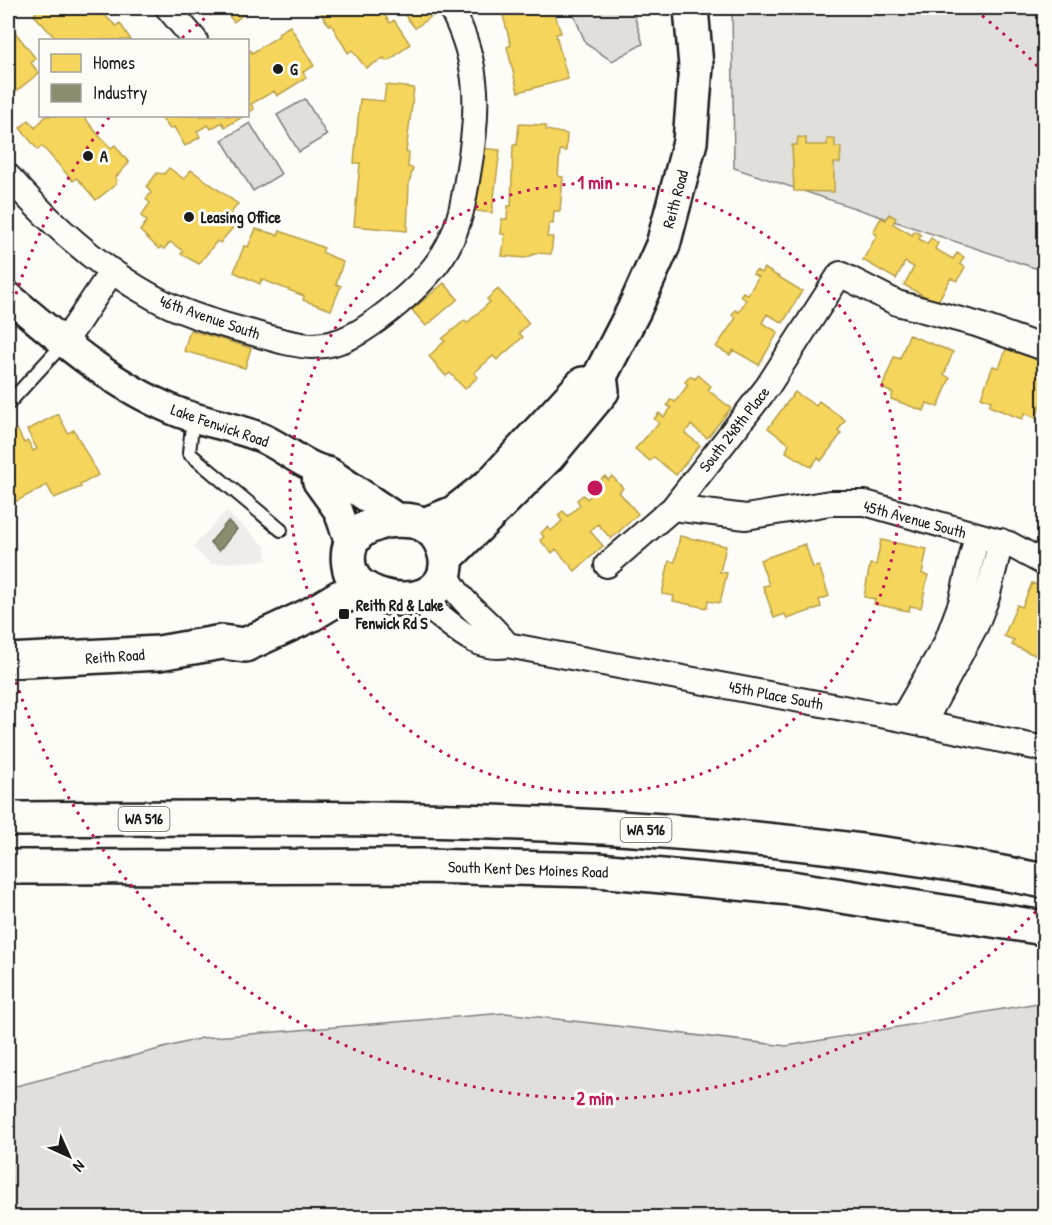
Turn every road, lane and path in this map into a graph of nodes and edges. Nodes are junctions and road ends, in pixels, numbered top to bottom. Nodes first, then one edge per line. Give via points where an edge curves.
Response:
1 (168, 8) edge
2 (451, 8) edge
3 (691, 8) edge
4 (194, 39) edge
5 (8, 176) edge
6 (112, 271) junction
7 (8, 296) edge
8 (64, 343) junction
9 (1044, 348) edge
10 (600, 376) junction
11 (9, 401) edge
12 (193, 417) junction
13 (317, 470) junction
14 (673, 508) junction
15 (412, 522) junction
16 (280, 530) dead end
17 (977, 535) junction
18 (1001, 541) junction
19 (349, 551) junction
20 (1044, 563) edge
21 (446, 565) junction
22 (607, 566) dead end
23 (373, 592) junction
24 (411, 598) junction
25 (222, 642) junction
26 (507, 645) junction
27 (8, 661) edge
28 (912, 721) junction
29 (1044, 749) edge
30 (8, 819) edge
31 (8, 867) edge
32 (1044, 881) edge
33 (1044, 928) edge

1 - 4 street
2 - 6 street, 46th Avenue South via 470,50 477,99 464,201 447,249 415,288 357,334 313,346 280,341 174,307
3 - 10 main road, Reith Road via 696,66 690,142 663,244
5 - 6 street, 46th Avenue South via 59,228
6 - 8 street
7 - 8 street, Lake Fenwick Road
8 - 11 lane
8 - 12 street, Lake Fenwick Road via 116,381
9 - 14 street, South 248th Place via 976,324 897,303 840,274 768,387
10 - 15 main road via 588,378 474,499 454,513
10 - 21 main road, Reith Road via 602,391 576,425
12 - 13 street, Lake Fenwick Road via 263,438
12 - 16 lane via 189,453
13 - 15 street, Lake Fenwick Road via 329,472
13 - 19 street via 317,481 338,510
14 - 17 street, 45th Avenue South via 746,517 830,503 865,504
14 - 22 street, South 248th Place
15 - 19 main road via 371,525 356,536
15 - 21 main road via 443,545
17 - 18 street, 45th Avenue South
17 - 28 street via 961,603
18 - 20 street, 45th Avenue South
18 - 28 street via 976,625
19 - 23 main road via 349,567 358,584
19 - 25 main road via 314,589 234,625
21 - 24 main road, Reith Road via 435,589
21 - 26 street via 460,598
23 - 24 main road, Reith Road via 384,598
23 - 25 main road, Reith Road via 340,597 245,645
24 - 26 street, 45th Place South via 433,609 480,644 494,648
25 - 27 main road, Reith Road via 159,653
26 - 28 street, 45th Place South
28 - 29 street, 45th Place South
30 - 32 main road, WA 516 via 561,823 862,850
31 - 33 main road, South Kent Des Moines Road via 422,866 598,870 791,888

